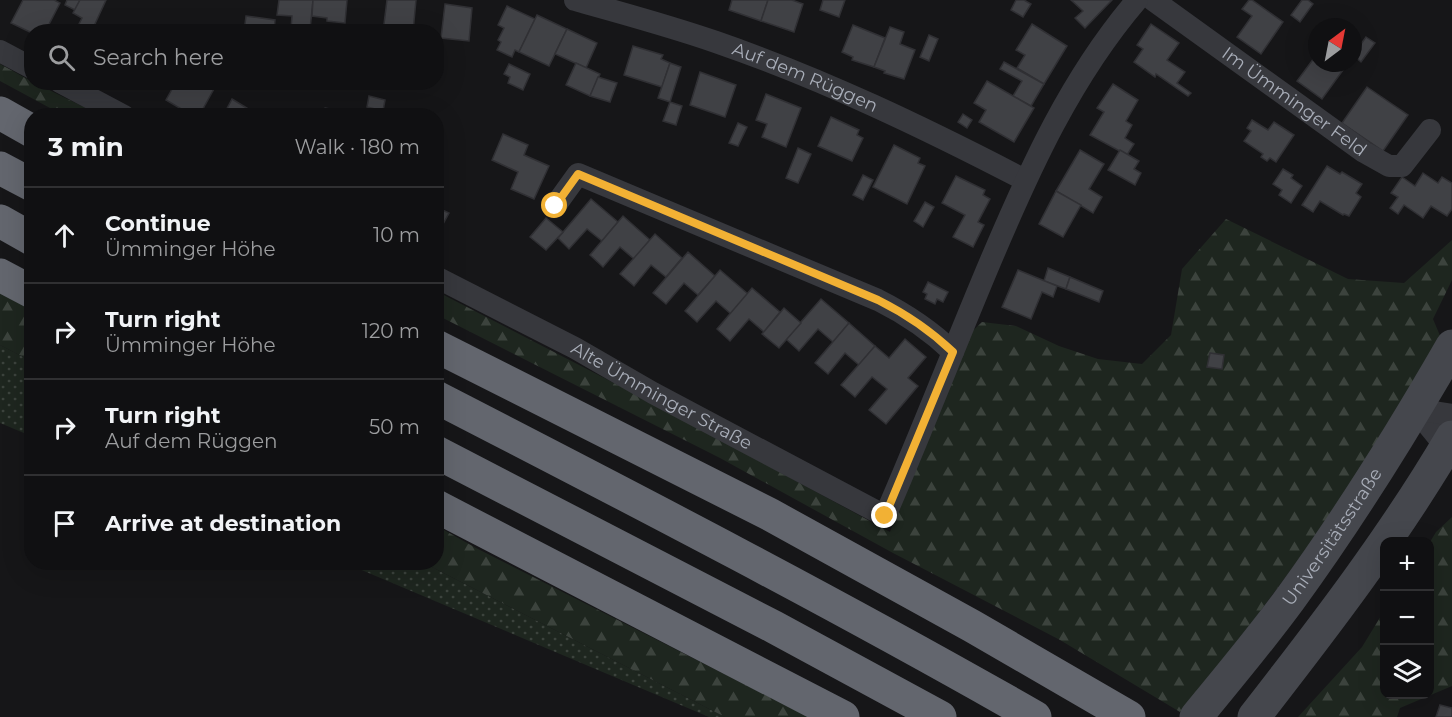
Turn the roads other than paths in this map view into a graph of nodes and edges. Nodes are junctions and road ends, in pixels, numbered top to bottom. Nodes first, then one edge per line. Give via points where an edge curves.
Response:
1 (575, 0) edge
2 (1137, 0) edge
3 (1153, 0) edge
4 (0, 51) edge
5 (24, 64) edge
6 (75, 90) edge
7 (109, 108) edge
8 (0, 113) edge
9 (24, 126) edge
10 (1430, 130) dead end
11 (0, 168) edge
12 (1025, 180) junction
13 (24, 181) edge
14 (555, 206) dead end
15 (0, 221) edge
16 (24, 234) edge
17 (0, 275) edge
18 (444, 281) edge
19 (24, 288) edge
20 (1452, 346) edge
21 (444, 350) edge
22 (953, 352) junction
23 (444, 401) edge
24 (1415, 409) junction
25 (1452, 415) edge
26 (1450, 445) edge
27 (444, 456) edge
28 (444, 510) edge
29 (843, 717) edge
30 (940, 717) edge
31 (1035, 717) edge
32 (1129, 717) edge
33 (1196, 717) edge
34 (1254, 717) edge

1 - 12 street, Auf dem Rüggen via 715,42 807,77 954,142
2 - 12 street via 1082,74
3 - 10 street, Im Ümminger Feld via 1389,166 1402,166
4 - 5 street
6 - 7 street
8 - 9 highway
11 - 13 highway
12 - 22 street
14 - 22 street via 578,174 878,300 903,312
15 - 16 highway
17 - 19 highway
18 - 22 street, Alte Ümminger Straße via 885,516
20 - 24 main road, Universitätsstraße
21 - 32 highway via 769,514
23 - 31 highway via 943,664
24 - 25 street
24 - 26 street
24 - 33 main road, Universitätsstraße via 1289,600
26 - 34 main road via 1328,623
27 - 30 highway
28 - 29 highway

